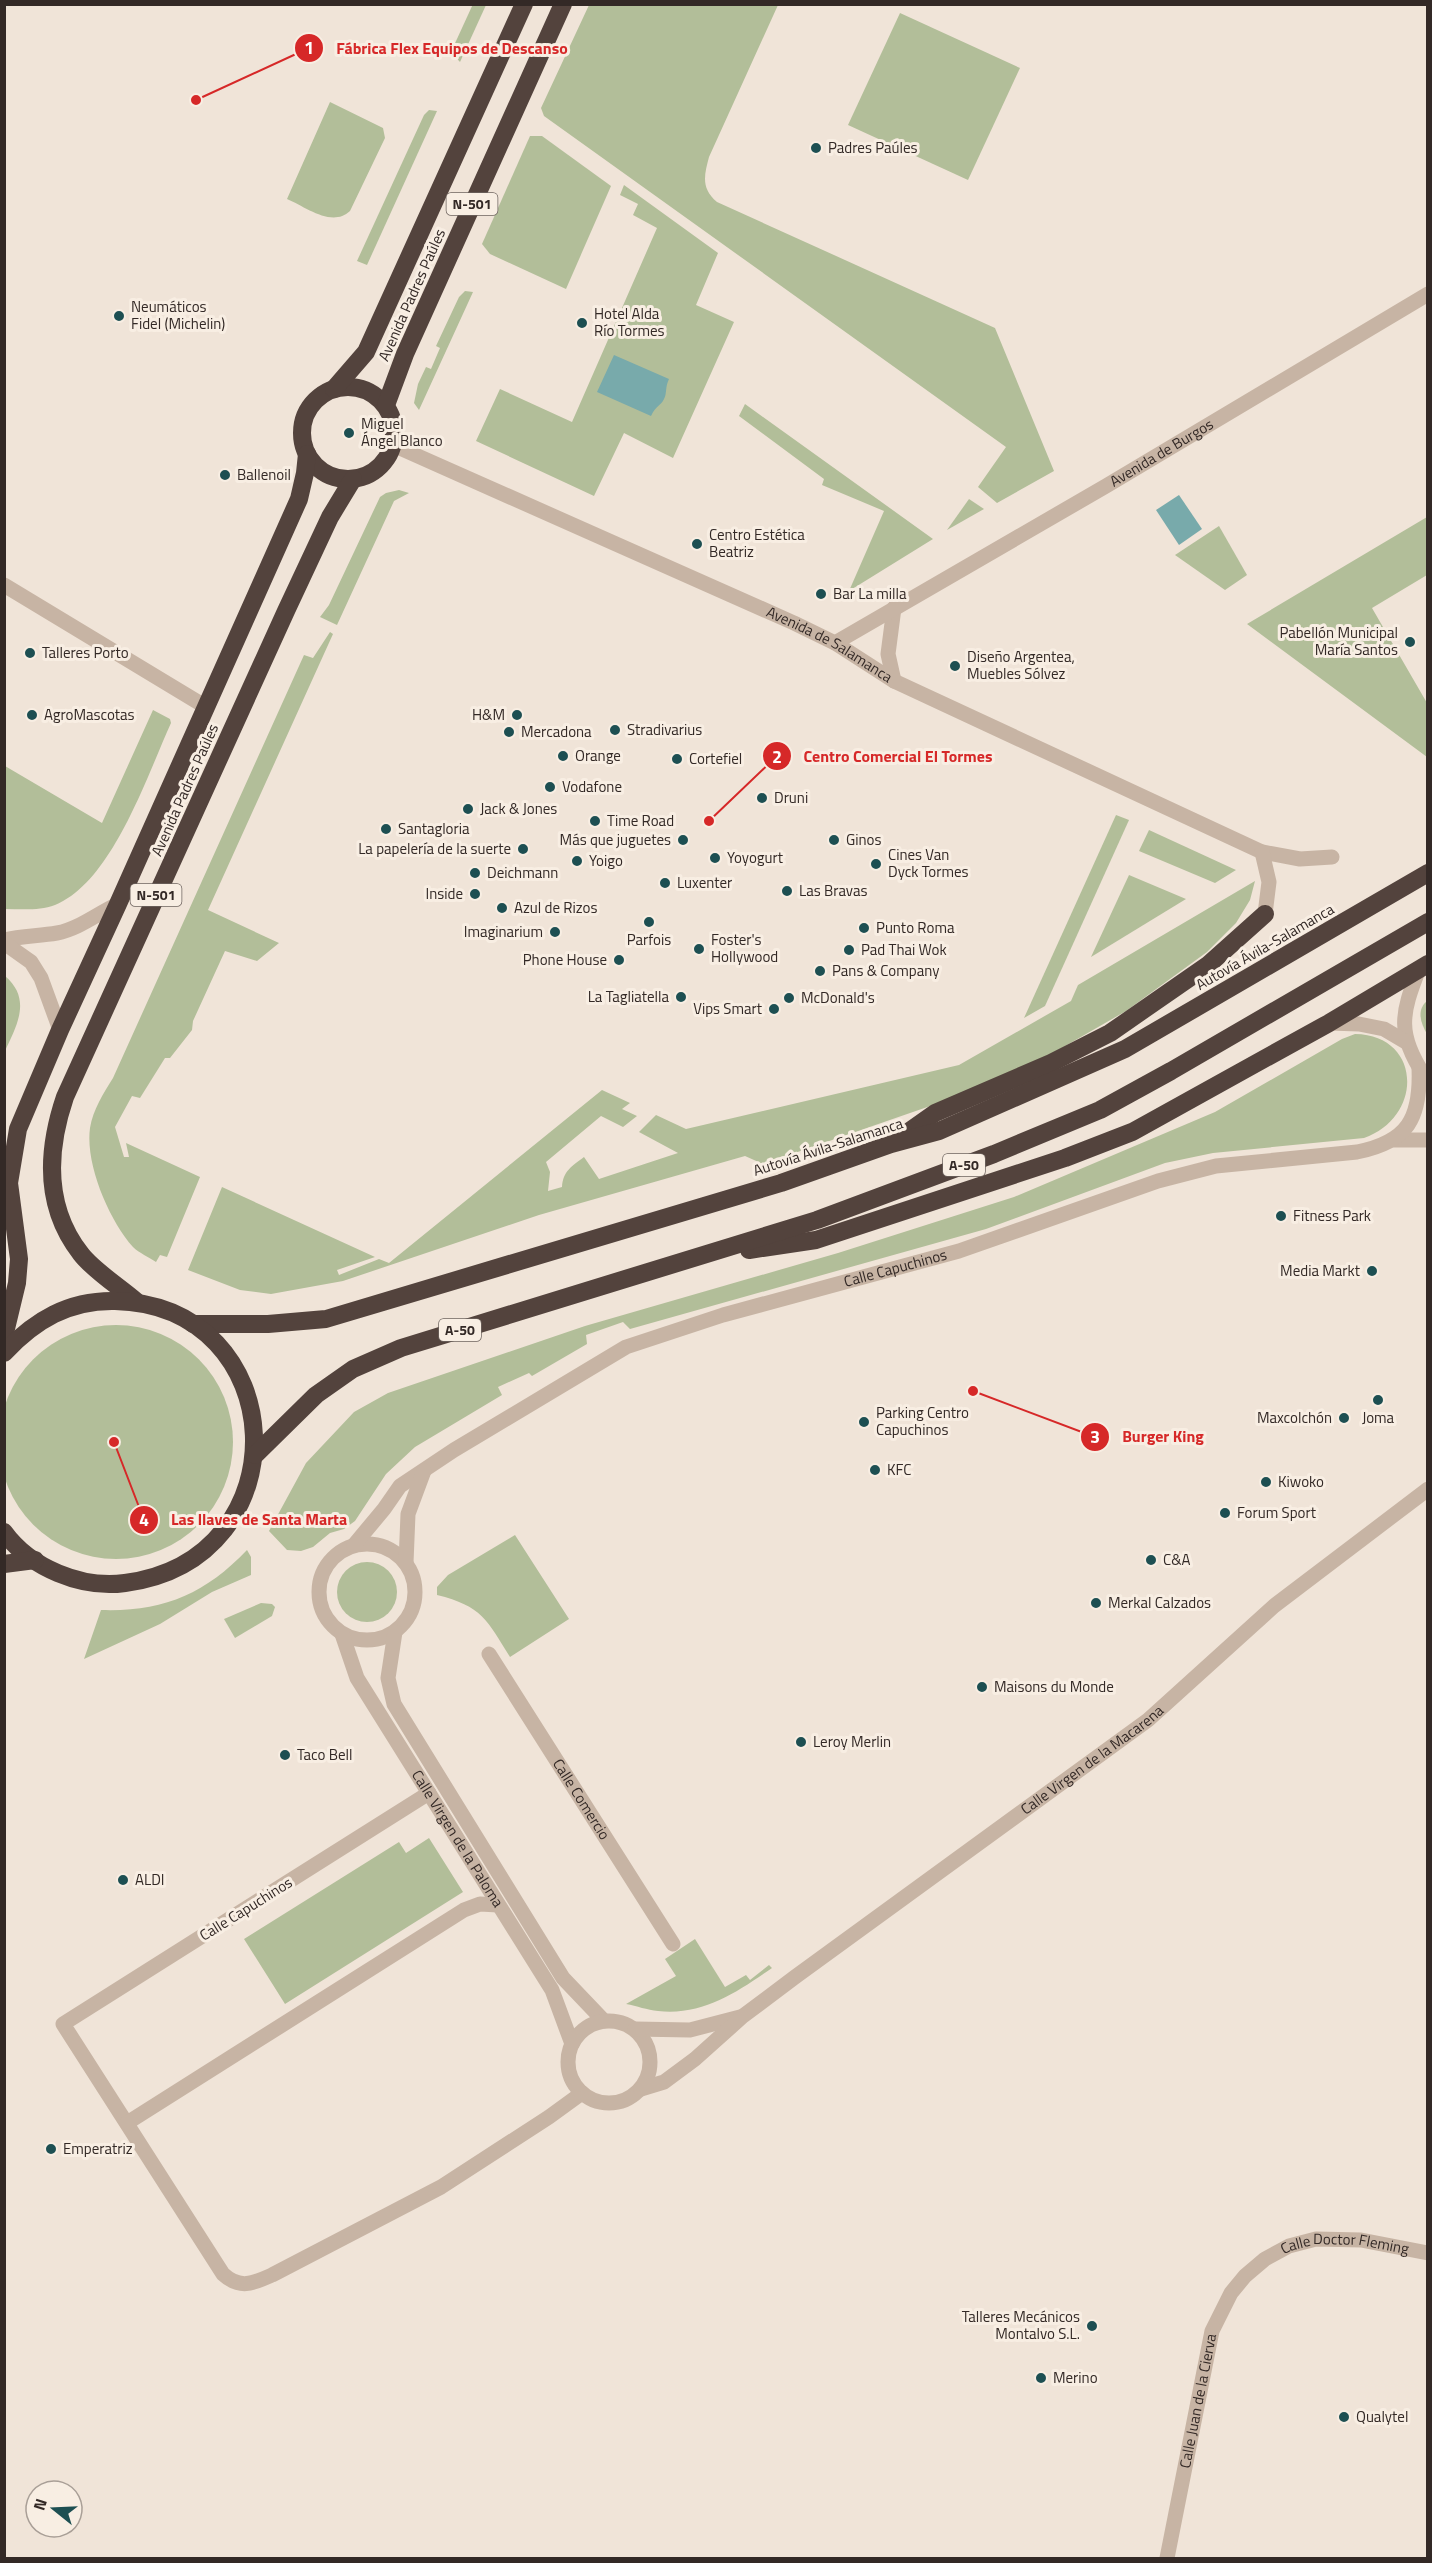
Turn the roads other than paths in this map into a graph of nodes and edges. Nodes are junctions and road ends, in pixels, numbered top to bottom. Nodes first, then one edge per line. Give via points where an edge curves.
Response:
1 (524, 4) edge
2 (563, 4) edge
3 (1428, 294) edge
4 (334, 389) junction
5 (386, 405) junction
6 (393, 445) junction
7 (307, 454) junction
8 (353, 479) junction
9 (4, 585) edge
10 (894, 608) junction
11 (835, 643) junction
12 (894, 681) junction
13 (206, 707) junction
14 (1262, 852) junction
15 (1332, 857) dead end
16 (1428, 873) edge
17 (118, 904) junction
18 (1265, 914) joint
19 (1428, 921) edge
20 (4, 942) edge
21 (1423, 967) edge
22 (1329, 1023) junction
23 (60, 1030) junction
24 (1406, 1042) junction
25 (1423, 1074) edge
26 (1394, 1140) junction
27 (1428, 1140) edge
28 (891, 1144) junction
29 (693, 1257) junction
30 (137, 1302) junction
31 (193, 1324) junction
32 (4, 1337) edge
33 (4, 1353) edge
34 (255, 1455) junction
35 (424, 1471) junction
36 (1428, 1490) edge
37 (4, 1532) edge
38 (354, 1545) junction
39 (34, 1560) junction
40 (406, 1563) junction
41 (4, 1564) edge
42 (394, 1632) junction
43 (342, 1634) junction
44 (489, 1654) dead end
45 (429, 1793) junction
46 (498, 1905) junction
47 (673, 1944) dead end
48 (743, 2016) junction
49 (604, 2021) junction
50 (635, 2029) junction
51 (572, 2044) junction
52 (640, 2089) junction
53 (582, 2093) junction
54 (127, 2123) junction
55 (1428, 2253) edge
56 (1265, 2259) joint
57 (1167, 2559) edge

1 - 4 highway, Avenida Padres Paúles / N-501 via 366,352
2 - 5 highway, Avenida Padres Paúles / N-501 via 405,354
3 - 10 street, Avenida de Burgos
4 - 5 highway via 353,387 371,392
4 - 7 highway, N-501 via 321,396 304,419 302,433
5 - 6 highway via 394,424
6 - 8 highway via 385,462 370,474
6 - 11 street, Avenida de Salamanca
7 - 8 highway via 319,469 335,477
7 - 13 highway, Avenida Padres Paúles / N-501 via 299,499
8 - 30 highway, Avenida Padres Paúles / N-501 via 330,517 286,611 69,1086 54,1131 53,1193 62,1222 82,1255
9 - 13 street, Avenida Padres Paúles
10 - 11 street, Avenida de Burgos
10 - 12 street via 888,654
11 - 12 street, Avenida de Salamanca
12 - 14 street, Avenida de Salamanca
13 - 17 highway, Avenida Padres Paúles / N-501
14 - 15 street, Avenida de Salamanca via 1300,859
14 - 18 street via 1269,882
16 - 28 highway, Autovía Ávila-Salamanca via 1125,1049 939,1131
17 - 20 street via 58,933
17 - 23 highway, Avenida Padres Paúles / N-501
18 - 28 highway via 1208,965 1110,1033 935,1113
19 - 29 highway, A-50 via 1100,1110 817,1220
20 - 23 street via 31,962
21 - 22 highway
21 - 24 street via 1407,1000
22 - 24 street via 1384,1029
22 - 29 highway via 1132,1132 1065,1158 816,1240
23 - 32 highway, Avenida Padres Paúles / N-501 via 18,1129 11,1161 9,1183 19,1259
24 - 25 street
25 - 26 street via 1417,1104 1404,1130
26 - 27 street, Calle Capuchinos
26 - 35 street, Calle Capuchinos via 1358,1152 1216,1166 1169,1178 958,1251 723,1315 627,1347
28 - 31 highway, Autovía Ávila-Salamanca via 781,1183 326,1319
29 - 34 highway, A-50 via 401,1348 353,1369 316,1395
30 - 31 highway via 166,1310
30 - 33 highway via 97,1300 58,1311 24,1332
31 - 34 highway via 221,1349 242,1381 253,1417
34 - 39 highway via 248,1487 235,1516 212,1544 183,1566 149,1580 114,1584 78,1580
35 - 38 street, Calle Capuchinos via 400,1486
35 - 40 street via 408,1514
36 - 48 street, Calle Virgen de la Macarena via 1274,1606 1148,1720
37 - 39 highway
38 - 40 street via 373,1543 392,1550
38 - 43 street via 339,1551 319,1582 320,1604 328,1621
39 - 41 highway
40 - 42 street via 415,1582 414,1603 407,1619
42 - 43 street via 378,1639 359,1640
42 - 49 street, Calle Virgen de la Paloma via 388,1678 393,1704 563,1978
43 - 45 street, Calle Virgen de la Paloma via 357,1678
44 - 47 street, Calle Comercio
45 - 46 street, Calle Virgen de la Paloma
45 - 54 street, Calle Capuchinos via 63,2024
46 - 51 street, Calle Virgen de la Paloma via 552,1990
46 - 54 street via 480,1904 464,1910
48 - 50 street, Calle Virgen de la Macarena via 690,2030
48 - 52 street, Calle Virgen de la Macarena via 664,2082
49 - 50 street via 620,2022
49 - 51 street via 585,2029
50 - 52 street via 648,2047 650,2069
51 - 53 street via 568,2061 572,2079
52 - 53 street via 628,2099 612,2103 596,2101
53 - 54 street via 441,2187 251,2284 235,2283 223,2274
55 - 56 street, Calle Doctor Fleming via 1361,2240 1316,2239 1289,2246
56 - 57 street, Calle Juan de la Cierva via 1231,2293 1212,2331

